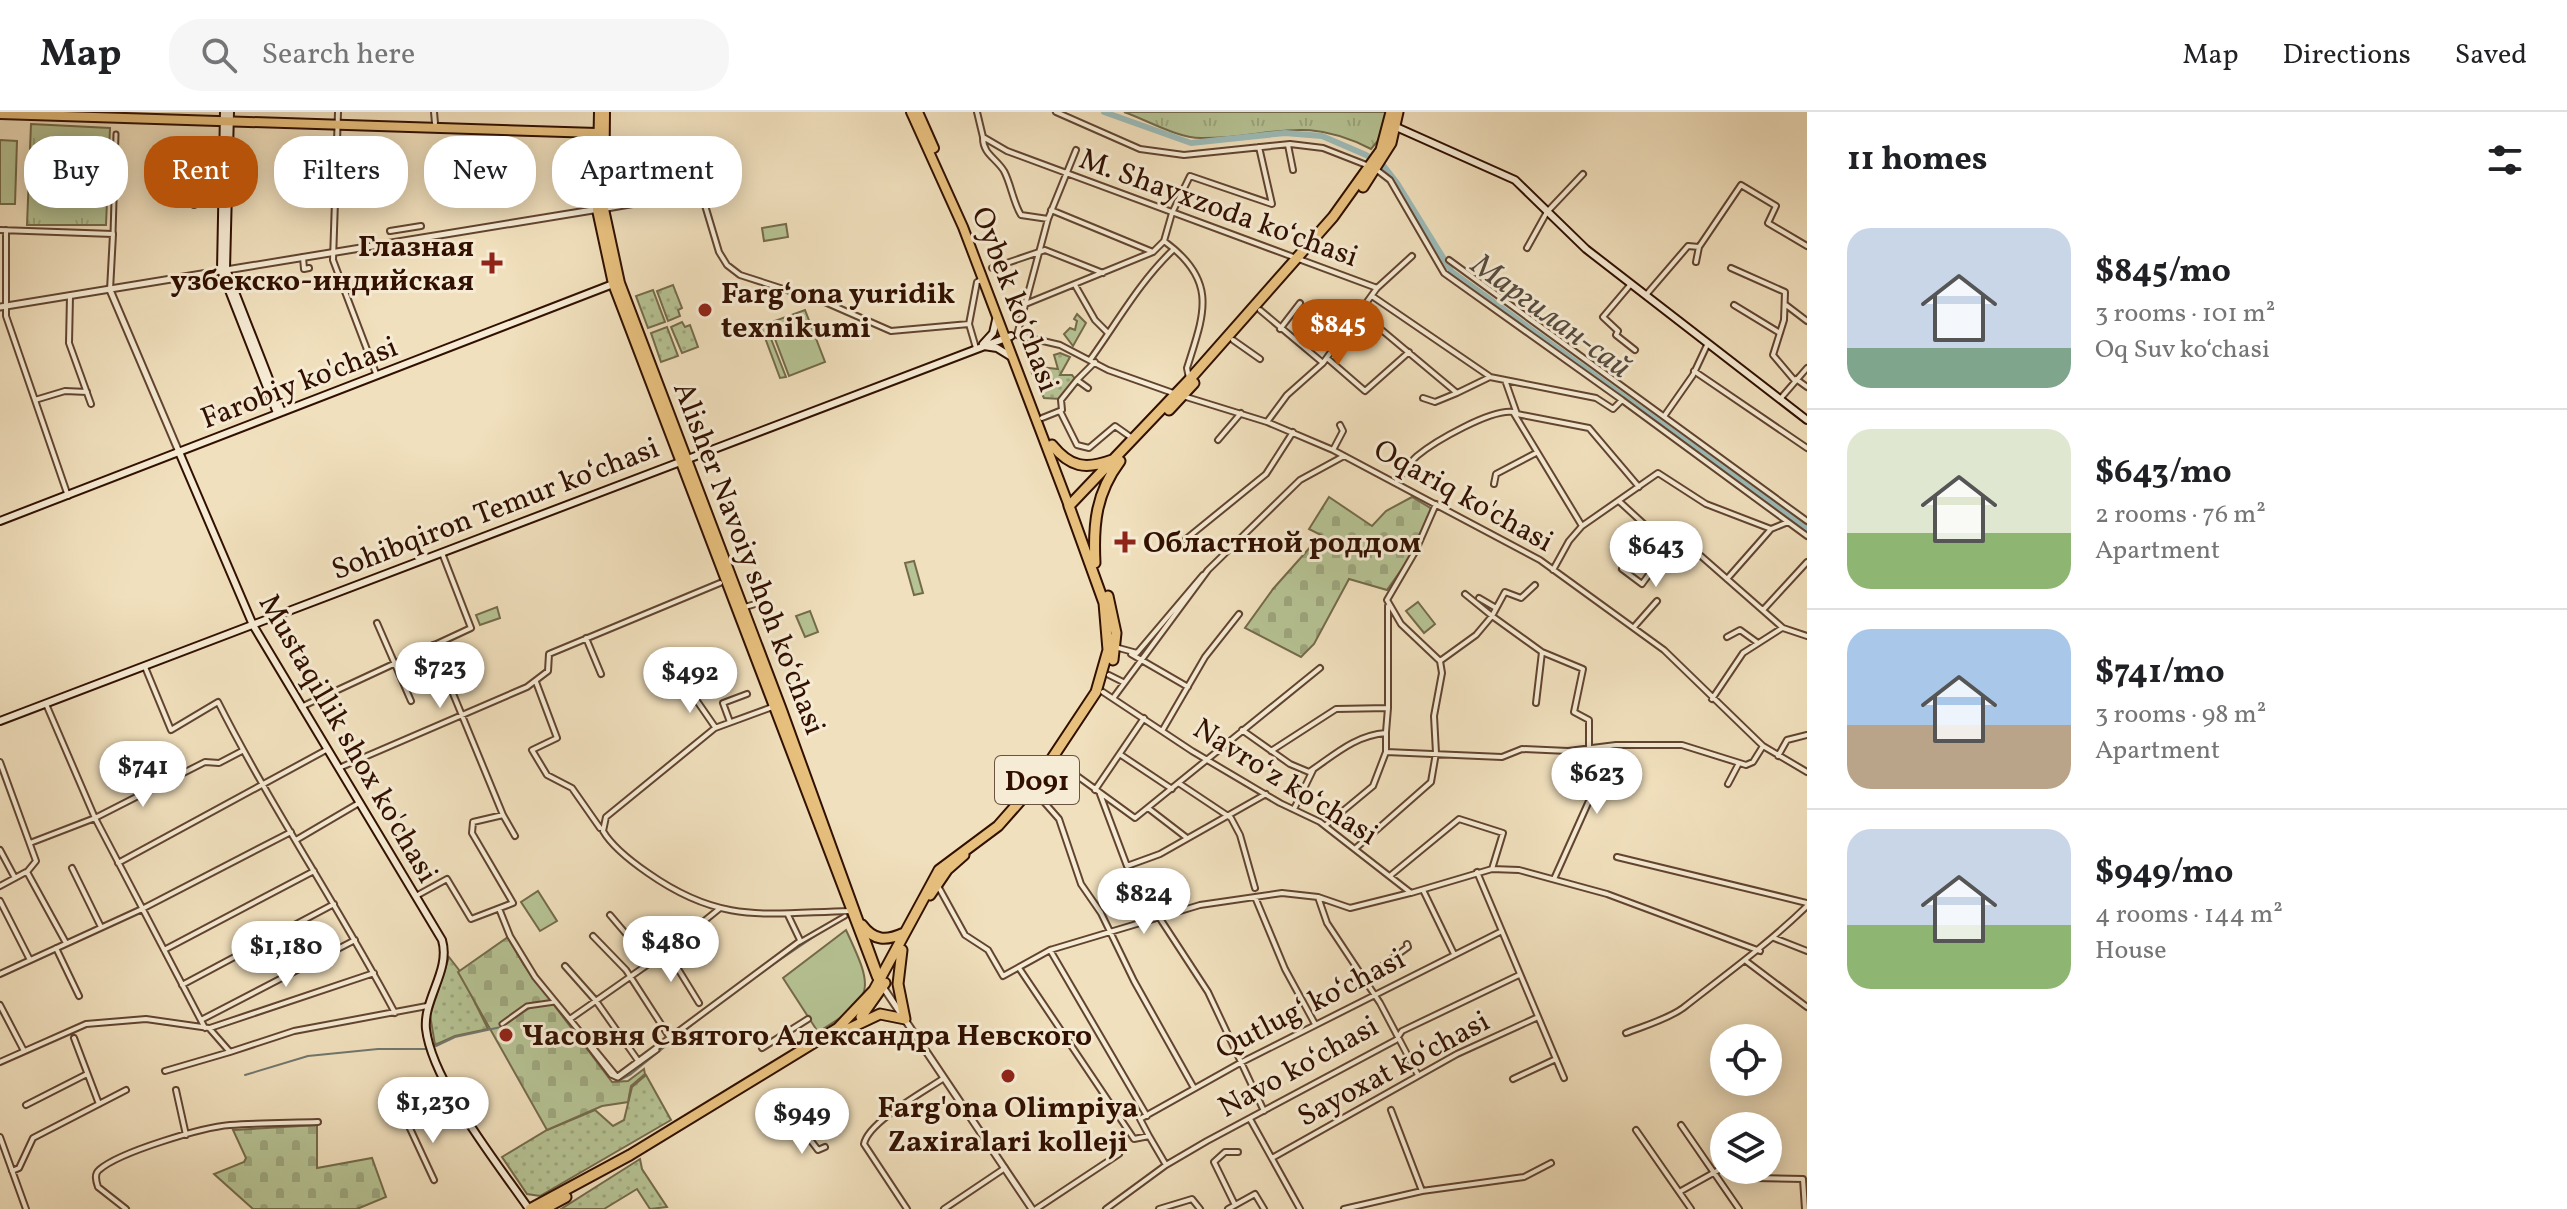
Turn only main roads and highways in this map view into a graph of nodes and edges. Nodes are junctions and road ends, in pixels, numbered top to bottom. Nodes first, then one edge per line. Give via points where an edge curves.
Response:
1 (95, 112) edge
2 (599, 112) edge
3 (605, 112) edge
4 (911, 112) edge
5 (918, 112) edge
6 (1391, 112) edge
7 (1398, 112) edge
8 (0, 114) edge
9 (227, 117) edge
10 (338, 119) edge
11 (1393, 126) junction
12 (598, 131) junction
13 (600, 209) junction
14 (1300, 260) junction
15 (613, 284) junction
16 (997, 314) junction
17 (1011, 336) junction
18 (978, 347) junction
19 (1014, 359) junction
20 (1179, 395) junction
21 (279, 412) junction
22 (1807, 420) edge
23 (1052, 445) junction
24 (179, 452) junction
25 (683, 458) junction
26 (1117, 460) junction
27 (1072, 507) junction
28 (0, 521) edge
29 (1095, 563) junction
30 (253, 625) junction
31 (1109, 670) junction
32 (777, 706) junction
33 (0, 721) edge
34 (1035, 789) junction
35 (862, 925) junction
36 (904, 933) junction
37 (902, 950) junction
38 (882, 984) junction
39 (842, 1032) junction
40 (529, 1209) edge
41 (544, 1209) edge

1 - 9 main road
2 - 12 main road, Alisher Navoiy shoh koʻchasi
3 - 13 main road, Alisher Navoiy shoh koʻchasi
4 - 16 main road, Oybek ko‘chasi
5 - 17 main road, Oybek ko‘chasi
6 - 11 highway, D091
7 - 11 highway, D091
8 - 9 main road
9 - 10 main road
9 - 21 main road via 224,269
10 - 12 main road
10 - 12 main road
11 - 14 highway, D091 via 1374,166
11 - 22 main road via 1511,177 1631,284
12 - 13 main road, Alisher Navoiy shoh koʻchasi
13 - 15 main road, Alisher Navoiy shoh koʻchasi
13 - 25 main road, Alisher Navoiy shoh koʻchasi via 620,283
14 - 20 highway, D091
14 - 20 highway, D091
15 - 21 main road, Farobiy ko'chasi
15 - 25 main road, Alisher Navoiy shoh koʻchasi
16 - 17 main road, Oybek ko‘chasi
16 - 18 main road via 993,333
17 - 18 main road, Sohibqiron Temur koʻchasi
17 - 19 main road, Oybek ko‘chasi
17 - 23 main road, Oybek ko‘chasi
18 - 19 main road via 997,348
18 - 25 main road, Sohibqiron Temur koʻchasi
19 - 27 main road, Oybek ko‘chasi
20 - 26 highway, D091
20 - 26 highway, D091
21 - 24 main road, Farobiy ko'chasi
23 - 26 highway via 1076,466
23 - 27 main road, Oybek ko‘chasi
24 - 28 main road, Farobiy ko'chasi
24 - 30 main road, Mustaqillik shox ko'chasi
25 - 30 main road, Sohibqiron Temur koʻchasi
25 - 32 main road, Alisher Navoiy shoh koʻchasi
25 - 32 main road, Alisher Navoiy shoh koʻchasi
26 - 27 highway
26 - 29 highway, D091 via 1099,497
27 - 29 highway, D091
27 - 31 highway, D091 via 1104,603
29 - 31 highway, D091 via 1109,600 1115,647
30 - 33 main road, Sohibqiron Temur koʻchasi
30 - 40 main road, Mustaqillik shox ko'chasi via 444,951 427,1006 426,1030 438,1070
31 - 34 highway, D091
31 - 34 highway, D091 via 1103,692
32 - 35 main road, Alisher Navoiy shoh koʻchasi
32 - 38 main road via 847,913
34 - 36 highway, D091 via 998,826 939,870
34 - 37 highway, D091 via 1018,815 962,857 936,885
35 - 36 highway via 880,939
35 - 38 main road, Alisher Navoiy shoh koʻchasi
36 - 38 highway, D091
37 - 38 highway, D091
37 - 39 highway via 898,984 905,1019 880,1014
38 - 39 highway, D091 via 861,1017
38 - 40 highway, D091 via 838,1028 630,1155
39 - 41 highway, D091

